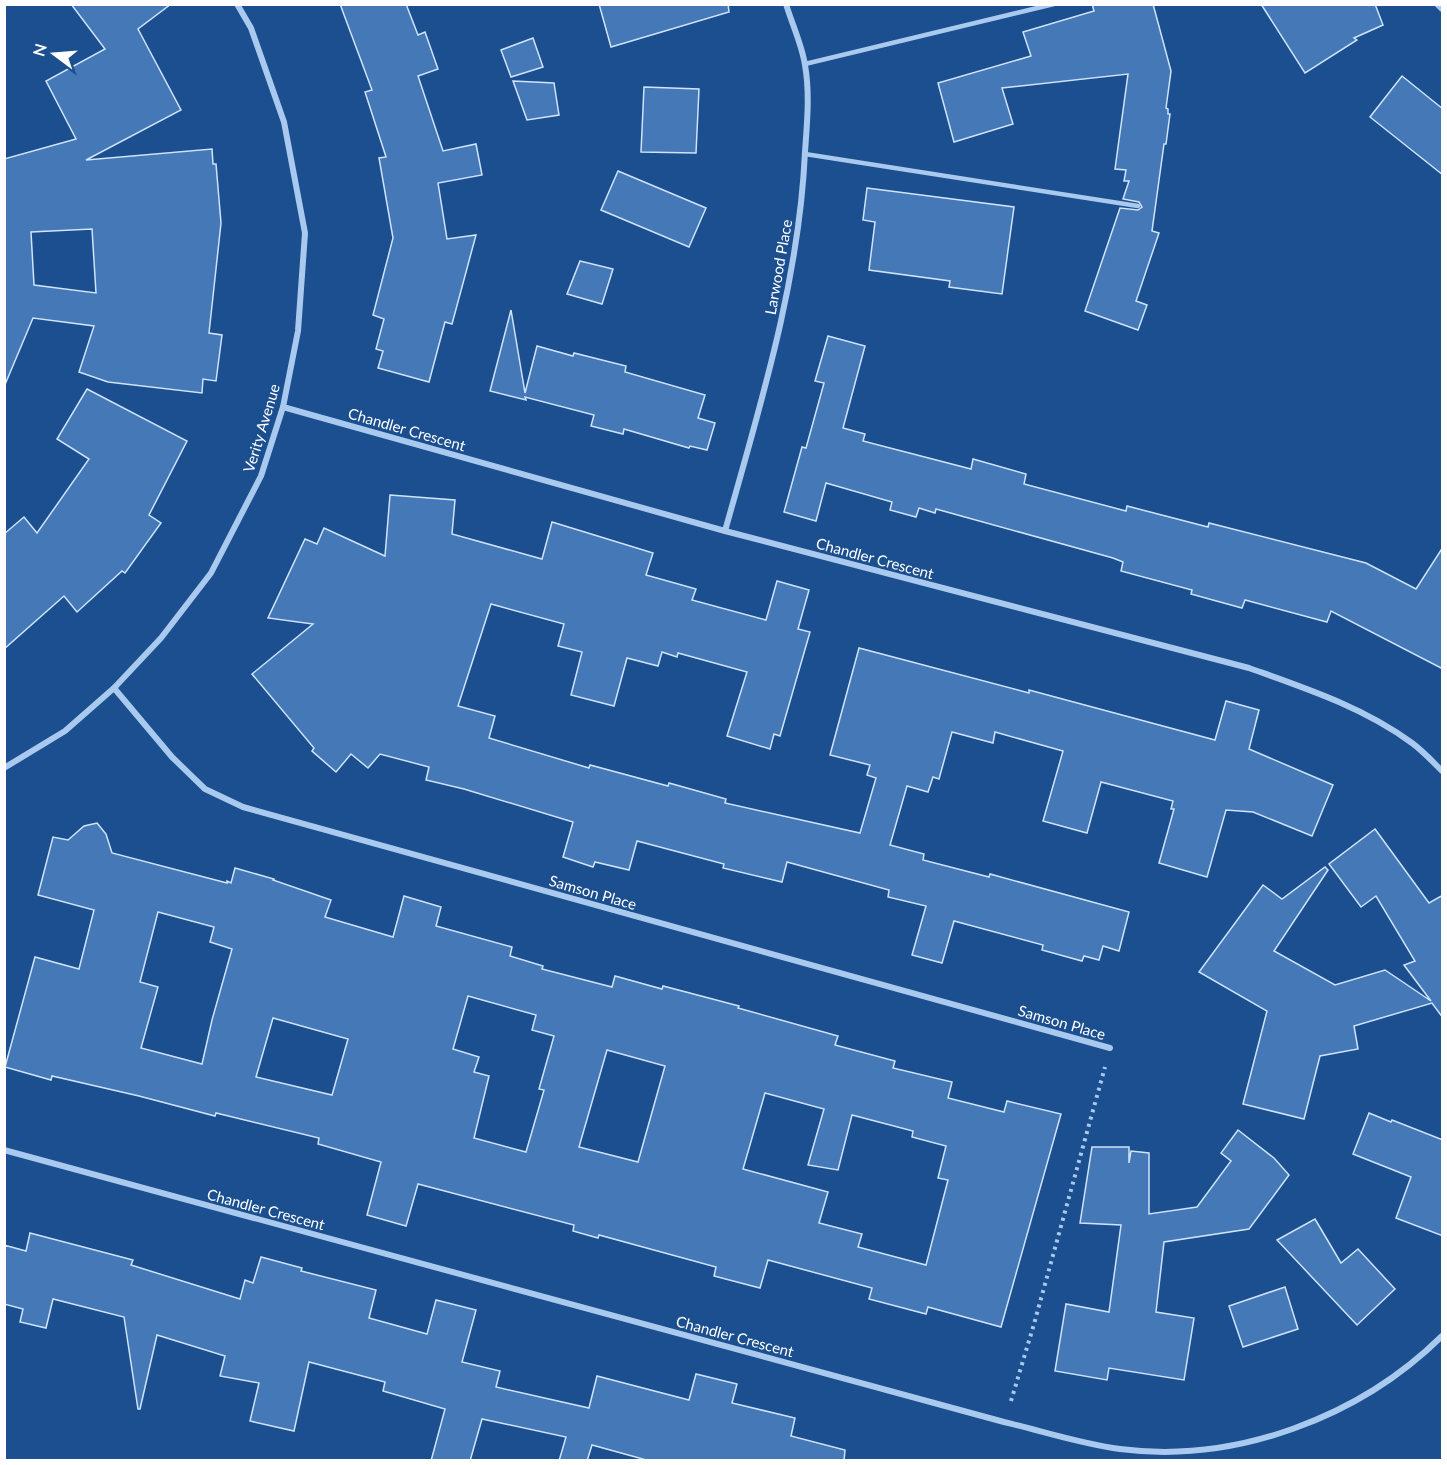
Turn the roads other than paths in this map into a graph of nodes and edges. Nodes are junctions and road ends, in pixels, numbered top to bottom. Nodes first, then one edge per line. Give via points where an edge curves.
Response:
1 (237, 4) edge
2 (786, 4) edge
3 (1054, 4) edge
4 (1437, 4) edge
5 (1443, 9) edge
6 (805, 64) junction
7 (805, 154) junction
8 (1138, 206) dead end
9 (283, 406) junction
10 (725, 531) junction
11 (114, 688) junction
12 (4, 768) edge
13 (1443, 771) edge
14 (1110, 1048) road end
15 (4, 1150) edge
16 (1443, 1336) edge

1 - 9 street, Verity Avenue via 250,28 284,123 305,233 298,331
2 - 6 street, Larwood Place
3 - 6 lane
4 - 5 street
6 - 7 street, Larwood Place
7 - 8 lane
7 - 10 street, Larwood Place via 795,248 774,356
9 - 10 street, Chandler Crescent
9 - 11 street, Verity Avenue via 261,476 211,573
10 - 13 street, Chandler Crescent via 1249,668 1325,695 1374,718 1413,744
11 - 12 street, Verity Avenue via 65,731
11 - 14 street, Samson Place via 172,757 205,789 243,807
15 - 16 street, Chandler Crescent via 1004,1422 1120,1449 1174,1452 1253,1442 1308,1424 1366,1395

